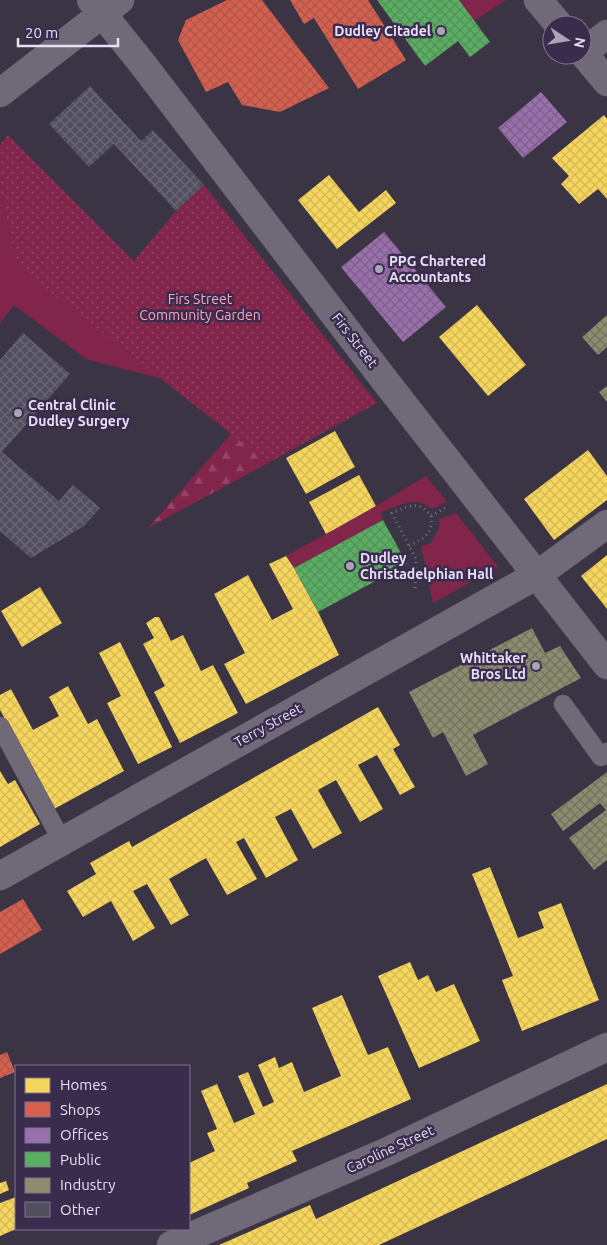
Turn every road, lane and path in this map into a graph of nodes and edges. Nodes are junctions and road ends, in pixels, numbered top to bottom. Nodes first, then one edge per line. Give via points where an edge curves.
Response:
1 (538, 0) edge
2 (104, 5) edge
3 (551, 15) edge
4 (607, 34) edge
5 (592, 45) edge
6 (592, 63) edge
7 (607, 82) edge
8 (0, 93) edge
9 (474, 494) junction
10 (431, 516) junction
11 (607, 524) edge
12 (409, 546) junction
13 (537, 575) junction
14 (415, 588) dead end
15 (607, 665) edge
16 (563, 704) dead end
17 (0, 726) edge
18 (607, 752) edge
19 (62, 841) junction
20 (0, 876) edge
21 (607, 1047) edge
22 (171, 1245) edge

1 - 3 street
2 - 8 street
2 - 9 street, Firs Street via 141,62
4 - 5 street
6 - 7 street
9 - 10 path
9 - 13 street, Firs Street
10 - 12 path via 428,534
10 - 12 path via 417,506 392,513
11 - 13 street, Terry Street
12 - 14 path via 416,559
13 - 15 street, Firs Street
13 - 19 street, Terry Street
16 - 18 lane via 600,758
17 - 19 lane
19 - 20 street, Terry Street
21 - 22 street, Caroline Street via 386,1152

